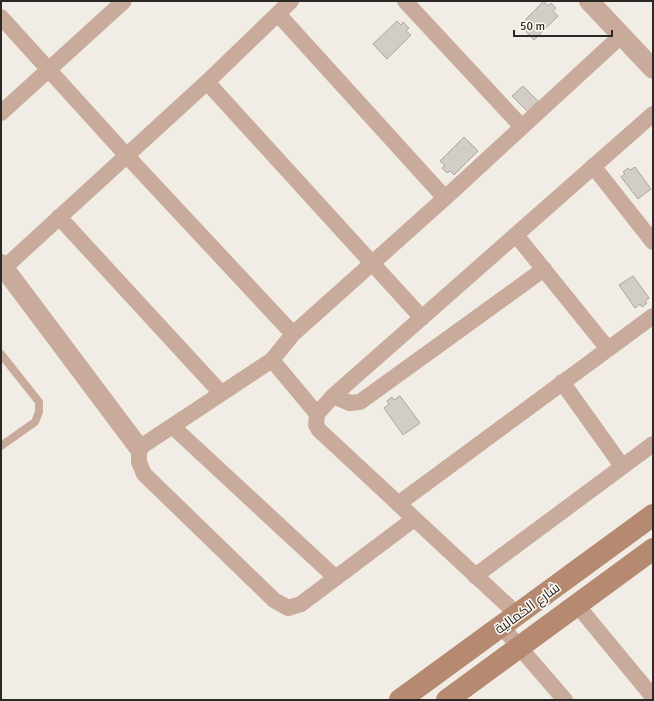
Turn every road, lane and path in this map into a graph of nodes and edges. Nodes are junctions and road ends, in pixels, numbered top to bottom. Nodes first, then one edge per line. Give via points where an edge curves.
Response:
1 (124, 1) edge
2 (291, 1) edge
3 (405, 1) edge
4 (589, 1) edge
5 (278, 14) junction
6 (1, 17) edge
7 (622, 35) junction
8 (653, 69) edge
9 (49, 70) junction
10 (207, 82) junction
11 (1, 113) edge
12 (653, 114) edge
13 (522, 127) junction
14 (127, 156) junction
15 (593, 166) junction
16 (445, 198) junction
17 (59, 217) junction
18 (516, 235) junction
19 (653, 242) edge
20 (372, 264) junction
21 (2, 266) edge
22 (544, 269) junction
23 (653, 316) edge
24 (422, 318) junction
25 (294, 334) junction
26 (608, 349) junction
27 (1, 354) edge
28 (272, 360) junction
29 (562, 382) junction
30 (221, 393) junction
31 (332, 396) junction
32 (317, 414) junction
33 (172, 426) junction
34 (653, 444) edge
35 (1, 446) edge
36 (139, 448) junction
37 (622, 466) junction
38 (398, 504) junction
39 (653, 515) edge
40 (414, 519) junction
41 (653, 549) edge
42 (475, 576) junction
43 (336, 578) junction
44 (577, 605) junction
45 (510, 621) junction
46 (519, 646) junction
47 (653, 697) edge
48 (400, 700) edge
49 (447, 700) edge
50 (565, 700) edge

1 - 9 street
2 - 5 street
3 - 13 street
4 - 7 street
5 - 10 street
5 - 16 street
6 - 9 street
7 - 8 street
7 - 13 street
9 - 11 street
9 - 14 street
10 - 14 street
10 - 20 street
12 - 15 street
13 - 16 street
14 - 17 street
14 - 25 street
15 - 18 street
15 - 19 street
16 - 20 street
17 - 21 street
17 - 30 street
18 - 22 street
18 - 24 street
20 - 24 street
20 - 25 street
21 - 36 street
22 - 26 street
22 - 31 street via 360,402 350,403
23 - 26 street
24 - 31 street
25 - 28 street
26 - 29 street
27 - 35 lane via 39,402 39,412 35,422
28 - 30 street
28 - 32 street
29 - 37 street
29 - 38 street
30 - 33 street
31 - 32 street
32 - 38 street via 316,425 319,430
33 - 36 street
33 - 43 street
34 - 37 street
36 - 43 street via 138,462 144,474 274,600 293,608
37 - 42 street
38 - 40 street
39 - 45 main road, شارع الكمالية
40 - 42 street
40 - 43 street
41 - 44 main road, شارع الكمالية
42 - 45 street
44 - 46 main road, شارع الكمالية
44 - 47 street
45 - 46 street
45 - 48 main road, شارع الكمالية
46 - 49 main road, شارع الكمالية
46 - 50 street

